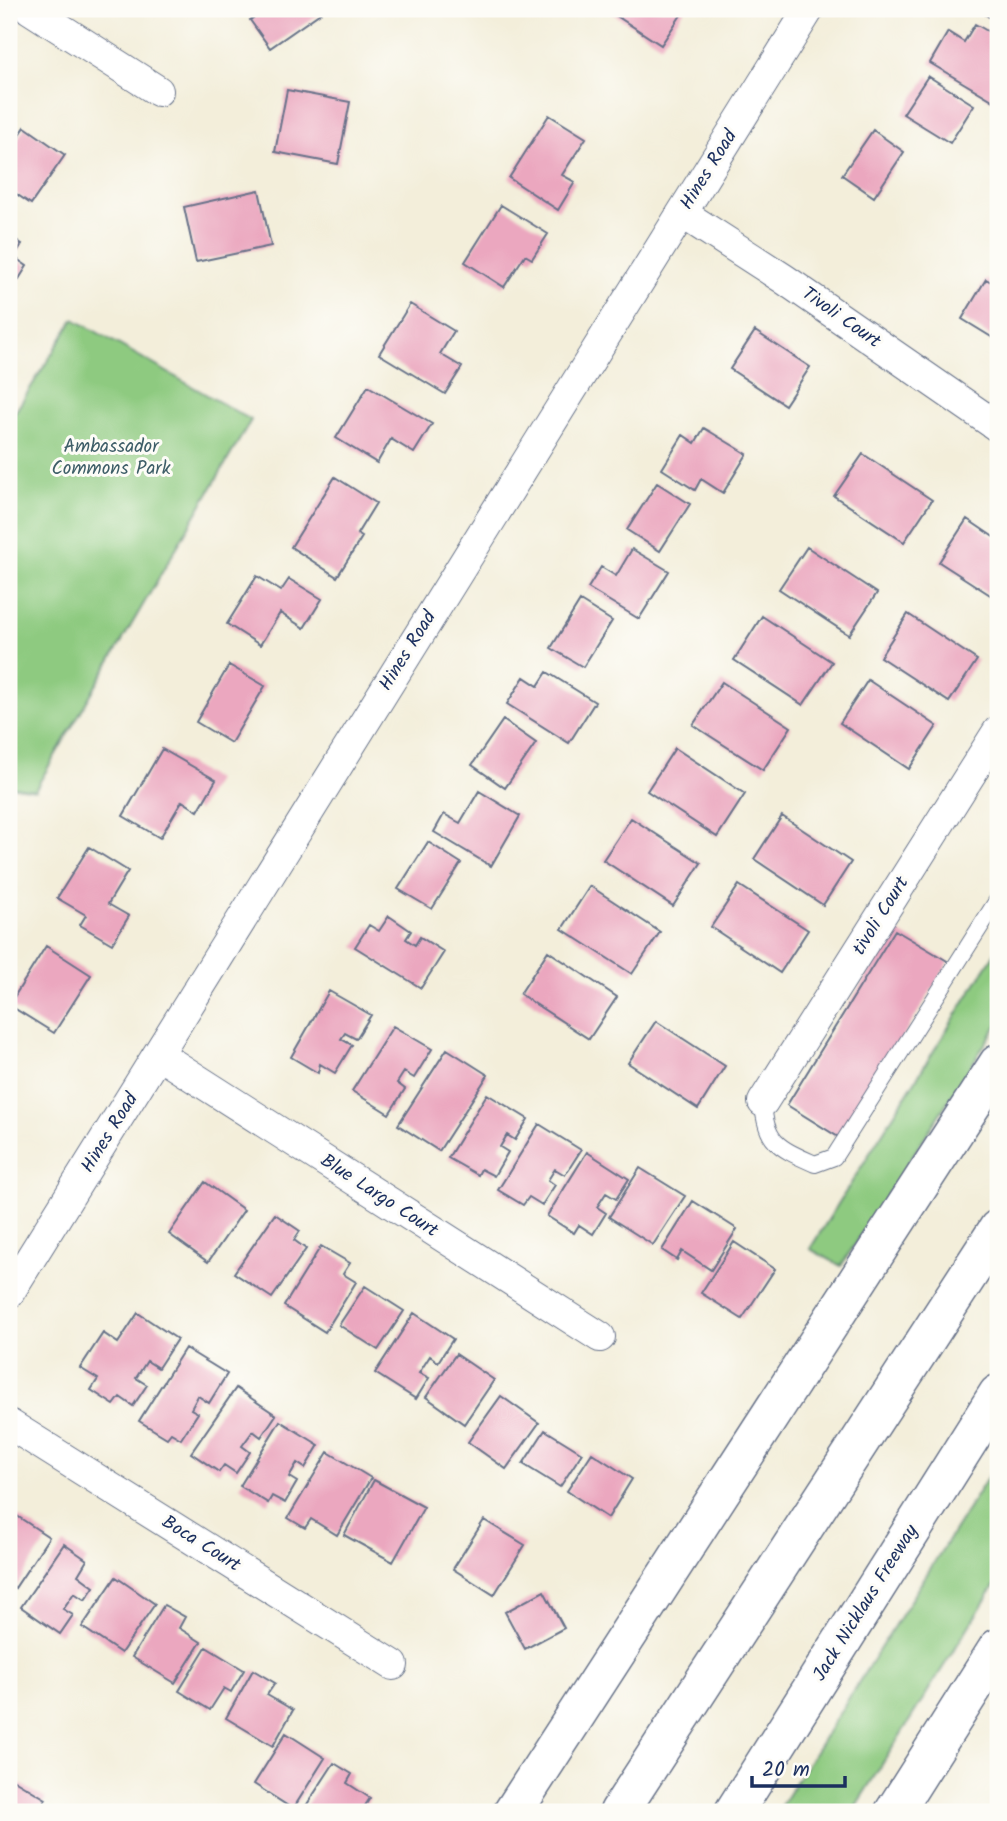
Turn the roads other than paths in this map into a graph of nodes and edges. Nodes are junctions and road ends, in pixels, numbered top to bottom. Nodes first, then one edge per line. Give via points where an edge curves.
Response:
1 (30, 9) edge
2 (809, 9) edge
3 (158, 91) dead end
4 (682, 213) junction
5 (998, 427) edge
6 (998, 731) edge
7 (998, 899) edge
8 (159, 1055) junction
9 (998, 1064) edge
10 (763, 1102) joint
11 (998, 1230) edge
12 (9, 1293) edge
13 (600, 1337) dead end
14 (998, 1394) edge
15 (9, 1424) edge
16 (998, 1648) edge
17 (393, 1665) dead end
18 (513, 1812) edge
19 (619, 1812) edge
20 (734, 1812) edge
21 (894, 1812) edge

1 - 3 street
2 - 4 street, Hines Road
4 - 5 street, Tivoli Court
4 - 8 street, Hines Road
6 - 10 street, tivoli Court
7 - 10 lane via 834,1157 815,1164 781,1149 764,1127
8 - 12 street, Hines Road
8 - 13 street, Blue Largo Court
9 - 18 highway
11 - 19 highway
14 - 20 highway, Jack Nicklaus Freeway
15 - 17 street, Boca Court
16 - 21 highway

